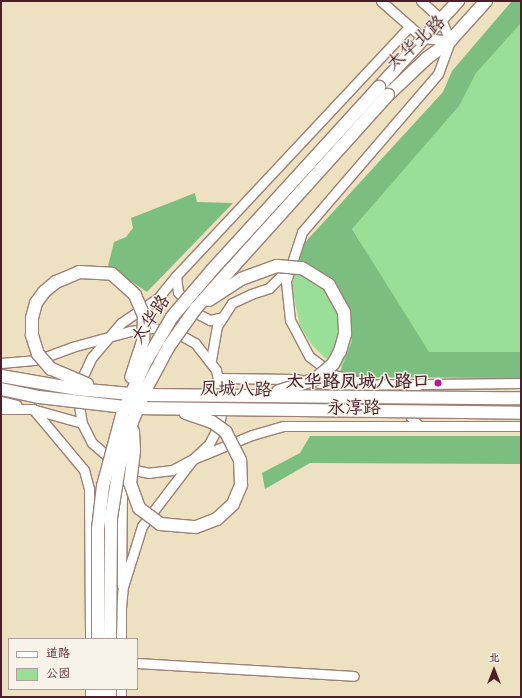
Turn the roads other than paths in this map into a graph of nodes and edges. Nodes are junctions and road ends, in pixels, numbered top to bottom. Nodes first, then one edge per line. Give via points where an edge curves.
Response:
1 (381, 1) edge
2 (421, 1) edge
3 (458, 1) edge
4 (486, 1) edge
5 (441, 19) junction
6 (410, 26) junction
7 (423, 38) junction
8 (450, 41) junction
9 (384, 91) junction
10 (295, 255) junction
11 (176, 276) junction
12 (196, 308) junction
13 (223, 317) junction
14 (108, 339) junction
15 (211, 360) junction
16 (1, 363) edge
17 (1, 376) edge
18 (218, 378) junction
19 (421, 383) junction
20 (521, 383) edge
21 (375, 386) junction
22 (1, 389) edge
23 (117, 393) junction
24 (251, 396) junction
25 (521, 398) edge
26 (1, 402) edge
27 (163, 408) junction
28 (1, 409) edge
29 (33, 409) junction
30 (521, 413) edge
31 (132, 422) junction
32 (82, 423) junction
33 (418, 425) junction
34 (521, 426) edge
35 (115, 438) junction
36 (193, 459) junction
37 (127, 469) junction
38 (121, 608) junction
39 (90, 638) edge
40 (98, 638) edge
41 (110, 638) edge
42 (122, 638) edge
43 (138, 662) edge
44 (354, 676) dead end

1 - 6 street
2 - 5 street
3 - 5 main road, 太华北路
4 - 8 main road, 太华北路
5 - 7 main road, 太华北路
5 - 8 street
6 - 7 street
6 - 11 street
7 - 8 street
7 - 9 main road, 太华北路
8 - 9 main road, 太华北路
8 - 10 street via 438,74 302,232
9 - 12 main road, 太华路, bridge
9 - 35 main road, 太华路, bridge via 172,317 145,363
10 - 13 street via 284,276 274,284 232,304
10 - 21 street via 286,281 290,320 309,356 334,375
11 - 13 street via 178,292 196,313 210,320
11 - 14 street via 158,298 121,323
12 - 24 main road, bridge via 241,279 277,266 302,268 329,286 344,312 345,334 333,364 316,379 292,388
12 - 31 main road, 太华路, bridge via 169,346
13 - 15 street via 217,326
14 - 15 street via 130,331 152,328 175,332 195,343
14 - 16 street via 72,347 37,360
14 - 32 street via 92,357 82,378 78,400
15 - 18 street
17 - 23 main road, 凤城八路, bridge
18 - 21 street, 永淳路 via 295,379 331,385
18 - 36 street via 223,403 219,425 209,444
19 - 20 street, 永淳路
19 - 21 street, 永淳路
19 - 33 street via 411,390 411,417
22 - 27 main road, 凤城八路, bridge via 101,406
23 - 24 main road, 凤城八路, bridge
23 - 35 main road, bridge via 73,380 51,369 38,354 32,335 32,318 36,304 44,292 56,282 79,272 112,274 135,295 144,316 143,341 117,417
24 - 25 main road, 凤城八路, bridge
26 - 29 street
27 - 30 main road, 凤城八路, bridge
27 - 31 main road, bridge via 195,415 212,422 226,432 234,443 240,460 241,485 233,504 217,519 196,527 177,527 160,524 140,508 130,483 134,451
28 - 29 street
29 - 32 street
29 - 39 street via 84,470 90,489
31 - 41 main road, 太华路, bridge via 119,468 111,518
32 - 37 street via 92,443 102,453
33 - 34 street, 永淳路
33 - 36 street, 永淳路 via 283,426 252,435
35 - 40 main road, 太华路, bridge via 103,486 98,529
36 - 37 street, 永淳路 via 164,471 149,473
36 - 38 street via 142,526 124,587
37 - 38 street via 122,492
38 - 42 street
43 - 44 street

